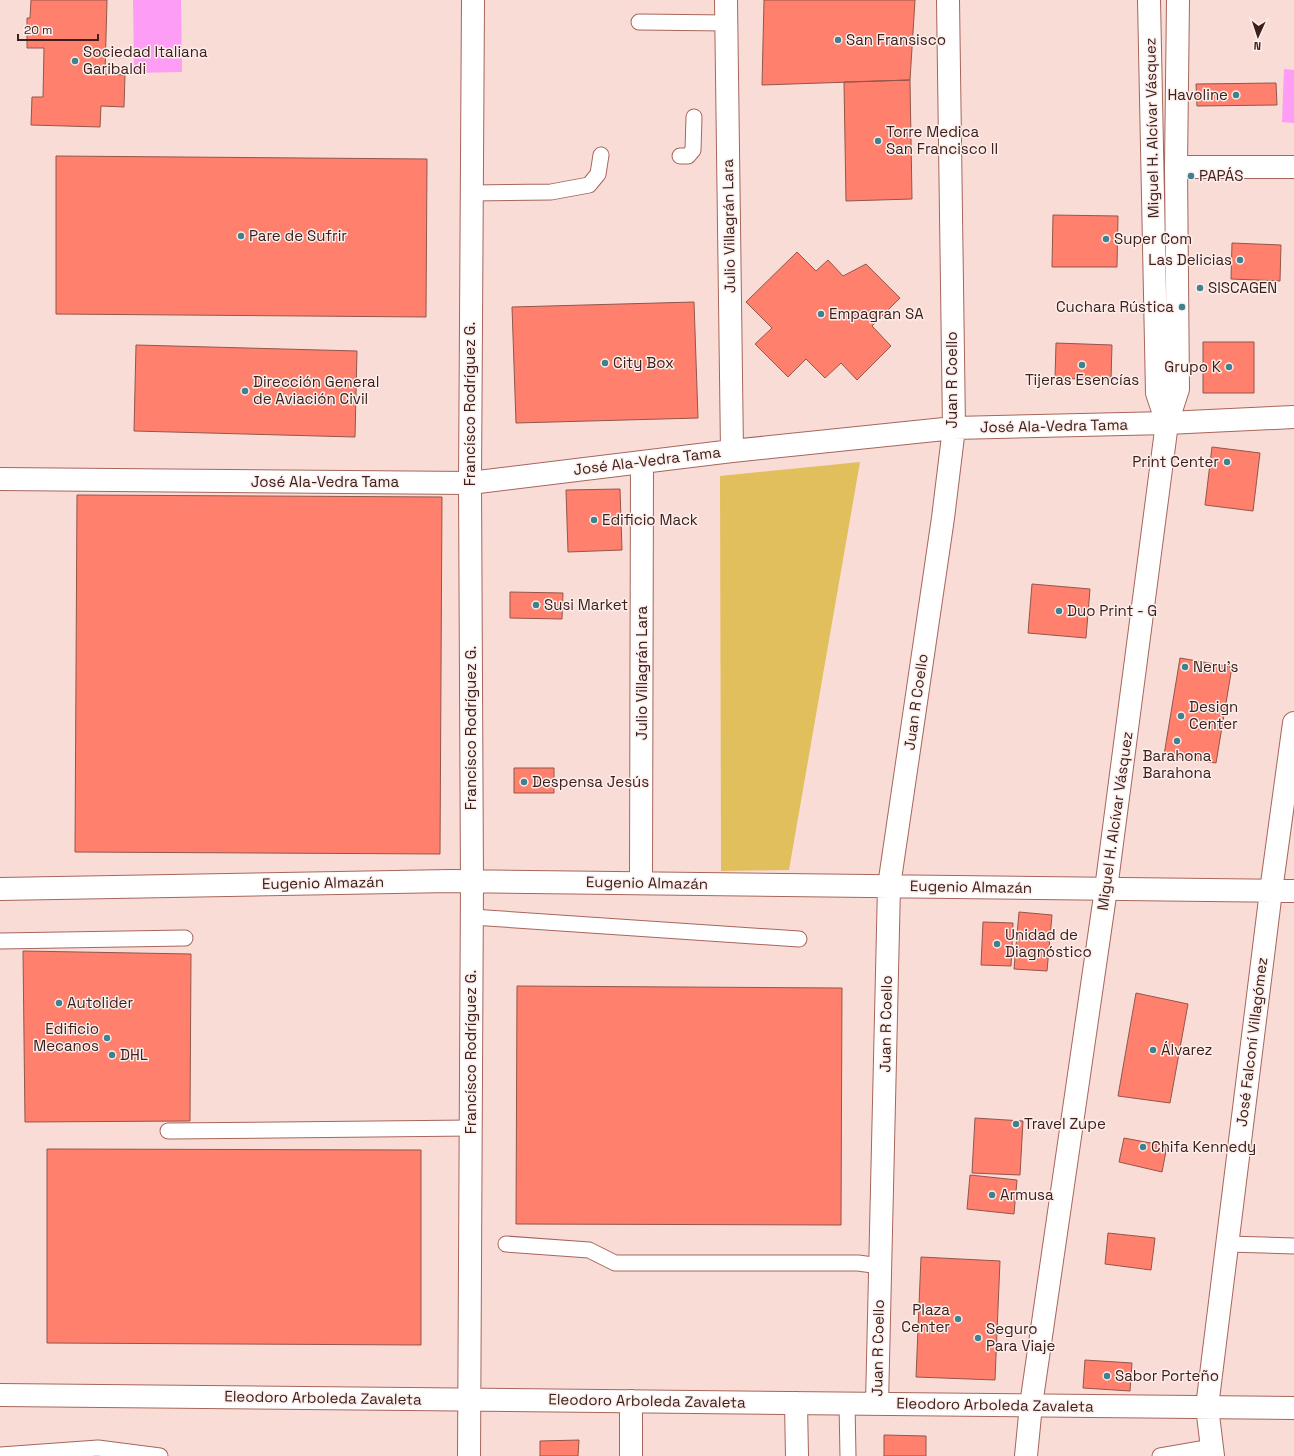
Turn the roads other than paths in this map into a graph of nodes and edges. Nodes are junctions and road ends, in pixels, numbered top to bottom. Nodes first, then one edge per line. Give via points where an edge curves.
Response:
1 (473, 0) edge
2 (726, 0) edge
3 (948, 0) edge
4 (1149, 0) edge
5 (1178, 0) edge
6 (639, 22) dead end
7 (727, 23) junction
8 (694, 117) dead end
9 (601, 155) dead end
10 (680, 156) dead end
11 (1176, 167) junction
12 (1294, 167) edge
13 (472, 193) junction
14 (1294, 416) edge
15 (1167, 423) junction
16 (954, 428) junction
17 (732, 451) junction
18 (642, 462) junction
19 (0, 479) edge
20 (470, 483) junction
21 (1294, 723) edge
22 (472, 882) junction
23 (641, 883) junction
24 (889, 886) junction
25 (0, 889) edge
26 (1106, 889) junction
27 (1271, 891) junction
28 (1294, 891) edge
29 (472, 917) junction
30 (185, 938) dead end
31 (799, 939) dead end
32 (0, 941) edge
33 (471, 1128) junction
34 (168, 1132) dead end
35 (506, 1244) dead end
36 (1227, 1244) junction
37 (1294, 1246) edge
38 (880, 1266) junction
39 (0, 1395) edge
40 (470, 1399) junction
41 (631, 1401) junction
42 (796, 1403) junction
43 (847, 1404) junction
44 (877, 1404) junction
45 (1031, 1405) junction
46 (1207, 1407) junction
47 (1294, 1408) edge
48 (1213, 1451) edge
49 (0, 1455) edge
50 (160, 1456) edge
51 (469, 1456) edge
52 (632, 1456) edge
53 (797, 1456) edge
54 (848, 1456) edge
55 (1026, 1456) edge
56 (1160, 1456) edge

1 - 13 street, Francísco Rodríguez G.
2 - 7 street, Julio Villagrán Lara
3 - 16 street, Juan R Coello
4 - 15 street, Miguel H. Alcívar Vásquez via 1157,393
5 - 11 street, Miguel H. Alcívar Vásquez
6 - 7 lane
7 - 17 street, Julio Villagrán Lara
8 - 10 lane via 693,150 688,156
9 - 13 lane via 598,174 589,185 551,192
11 - 12 street
11 - 15 street, Miguel H. Alcívar Vásquez via 1178,389
13 - 20 street, Francísco Rodríguez G.
14 - 15 street, José Ala-Vedra Tama
15 - 16 street, José Ala-Vedra Tama
15 - 26 street, Miguel H. Alcívar Vásquez
16 - 17 street, José Ala-Vedra Tama
16 - 24 street, Juan R Coello via 944,518
17 - 18 street, José Ala-Vedra Tama
18 - 20 street, José Ala-Vedra Tama
18 - 23 street, Julio Villagrán Lara
19 - 20 street, José Ala-Vedra Tama
20 - 22 street, Francísco Rodríguez G.
21 - 27 street, José Falconí Villagómez
22 - 23 street, Eugenio Almazán
22 - 25 street, Eugenio Almazán
22 - 29 street, Francísco Rodríguez G.
23 - 24 street, Eugenio Almazán
24 - 26 street, Eugenio Almazán
24 - 38 street, Juan R Coello
26 - 27 street, Eugenio Almazán
26 - 45 street, Miguel H. Alcívar Vásquez
27 - 28 street, Eugenio Almazán
27 - 36 street, José Falconí Villagómez
29 - 31 lane
29 - 33 street, Francísco Rodríguez G.
30 - 32 lane
33 - 34 lane
33 - 40 street, Francísco Rodríguez G.
35 - 38 lane via 589,1250 615,1263 858,1263
36 - 37 lane
36 - 46 street, José Falconí Villagómez
38 - 44 street, Juan R Coello
39 - 40 street, Eleodoro Arboleda Zavaleta
40 - 41 street, Eleodoro Arboleda Zavaleta
40 - 51 street, Francísco Rodríguez G.
41 - 42 street, Eleodoro Arboleda Zavaleta
41 - 52 street
42 - 43 street, Eleodoro Arboleda Zavaleta
42 - 53 street
43 - 44 street, Eleodoro Arboleda Zavaleta
43 - 54 lane
44 - 45 street, Eleodoro Arboleda Zavaleta
45 - 46 street, Eleodoro Arboleda Zavaleta
45 - 55 street, Miguel H. Alcívar Vásquez
46 - 47 street, Eleodoro Arboleda Zavaleta
46 - 48 street, José Falconí Villagómez
48 - 56 lane
49 - 50 lane via 98,1448

